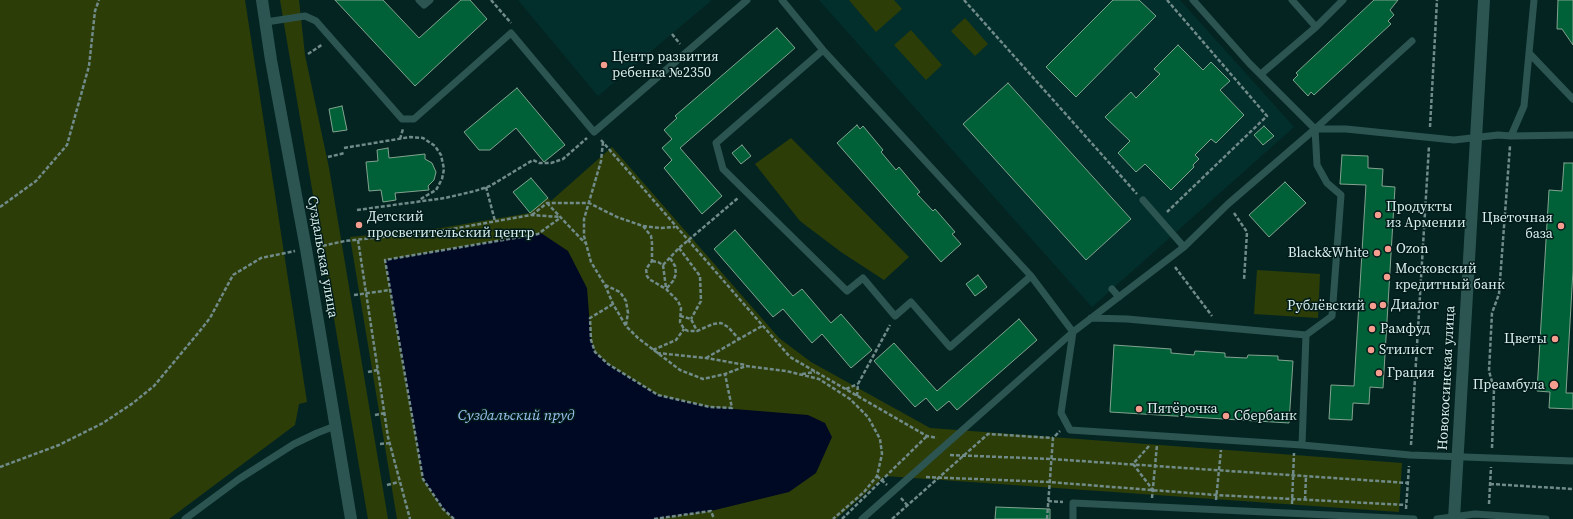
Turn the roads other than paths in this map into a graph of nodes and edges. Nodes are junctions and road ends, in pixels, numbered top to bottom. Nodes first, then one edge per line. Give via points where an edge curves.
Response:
1 (262, 0) edge
2 (419, 0) edge
3 (430, 0) edge
4 (747, 0) edge
5 (782, 0) edge
6 (1193, 0) edge
7 (1292, 0) edge
8 (1343, 0) edge
9 (1484, 0) edge
10 (1534, 0) edge
11 (266, 22) junction
12 (1316, 27) junction
13 (1412, 41) dead end
14 (823, 50) junction
15 (1529, 53) junction
16 (1261, 74) junction
17 (1573, 99) edge
18 (1315, 129) junction
19 (1573, 135) edge
20 (1511, 136) junction
21 (1476, 138) junction
22 (1142, 200) road end
23 (1184, 247) junction
24 (1031, 276) junction
25 (1112, 289) dead end
26 (1119, 297) junction
27 (1091, 318) junction
28 (1073, 332) junction
29 (1306, 335) junction
30 (335, 426) junction
31 (1302, 445) junction
32 (1458, 457) junction
33 (1573, 461) edge
34 (1293, 515) edge
35 (1454, 518) edge
36 (185, 519) edge
37 (351, 519) edge
38 (862, 519) edge
39 (1073, 519) edge
40 (1405, 519) edge
41 (1414, 519) edge
42 (1436, 519) edge
43 (1546, 519) edge

1 - 11 street, Суздальская улица
2 - 3 lane via 424,5
4 - 11 lane via 594,132 511,33 414,119 402,119 316,21 305,16
5 - 14 lane
6 - 16 lane via 1248,63
7 - 12 lane
8 - 12 lane
9 - 21 street, Новокосинская улица
10 - 15 lane
11 - 30 street, Суздальская улица
12 - 16 lane
13 - 18 lane
14 - 24 lane
14 - 24 lane via 716,143 723,169 847,291 863,278 895,316 911,302 950,347
15 - 17 lane
15 - 20 lane via 1524,106
16 - 18 lane
18 - 21 lane via 1346,129 1430,139
18 - 23 lane via 1228,204
18 - 29 lane via 1317,165 1327,184 1340,195 1332,316
19 - 20 lane
20 - 21 lane
21 - 32 street, Новокосинская улица
22 - 23 lane
23 - 26 lane
24 - 28 lane
25 - 26 lane
26 - 27 lane
27 - 28 lane
27 - 29 lane
28 - 31 lane via 1062,413 1070,430
28 - 38 lane
29 - 31 lane
30 - 36 lane via 294,444 239,479
30 - 37 street, Суздальская улица
31 - 32 lane
32 - 33 lane
32 - 35 street, Новокосинская улица
34 - 39 lane via 1073,503
34 - 40 lane
35 - 42 lane
35 - 43 lane via 1475,514
40 - 41 lane

